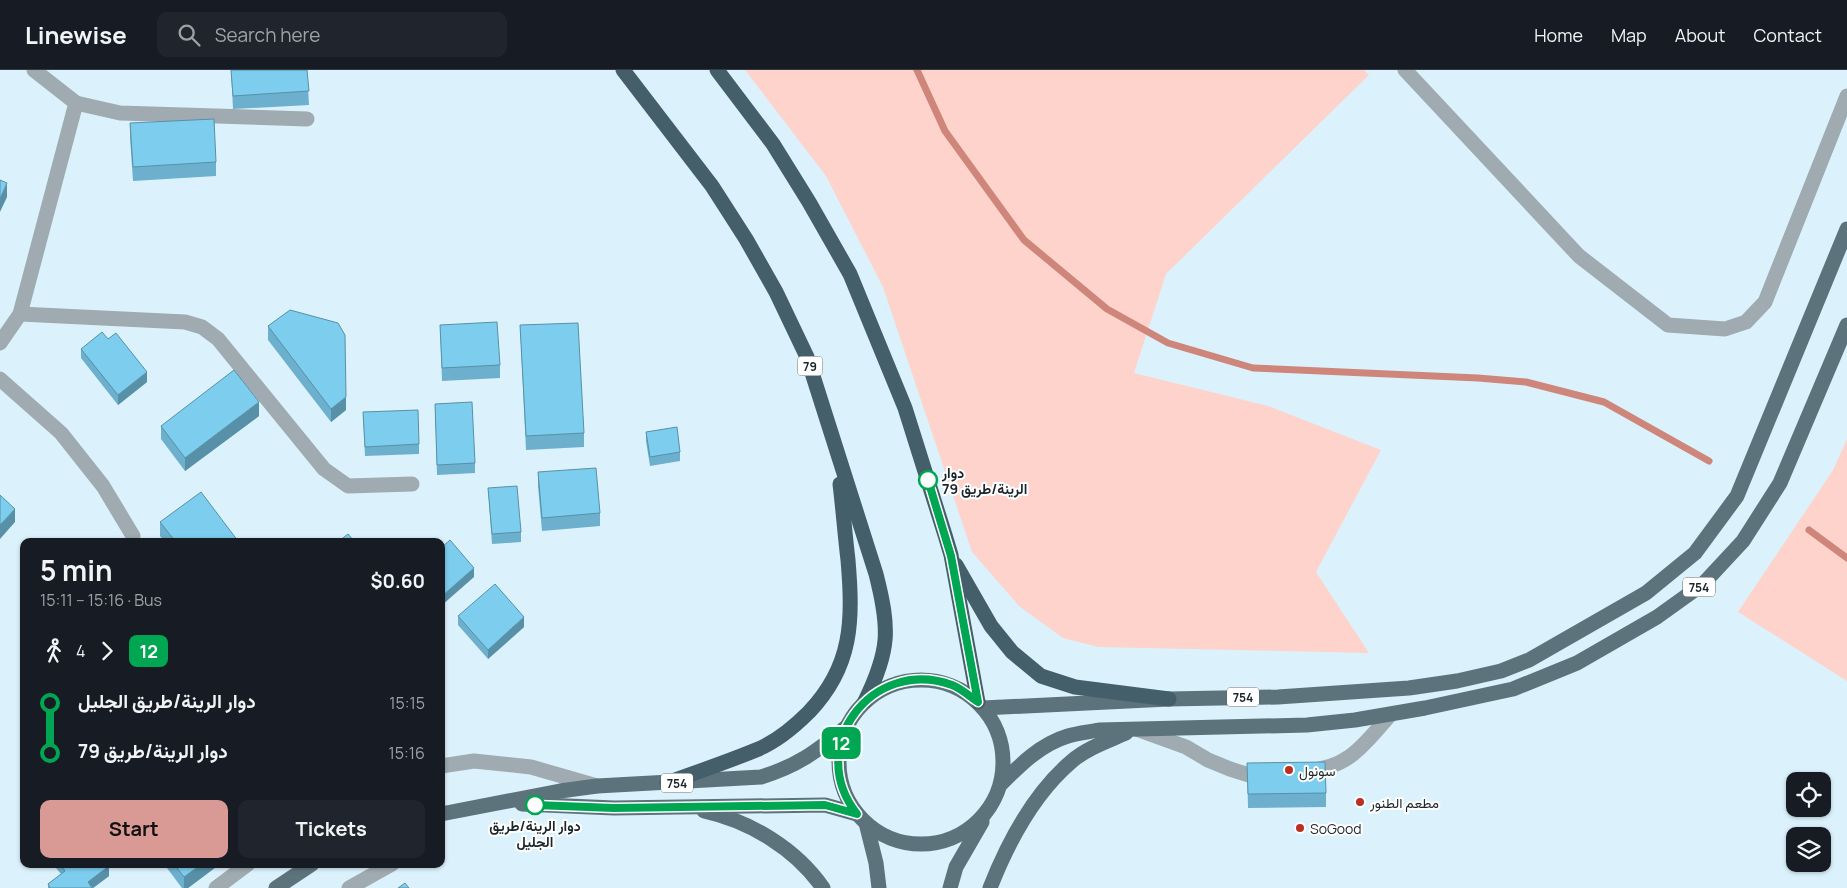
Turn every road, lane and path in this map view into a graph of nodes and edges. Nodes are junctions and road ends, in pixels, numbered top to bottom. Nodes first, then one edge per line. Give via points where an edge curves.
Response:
1 (34, 70) edge
2 (623, 70) edge
3 (717, 70) edge
4 (1405, 70) edge
5 (1847, 96) edge
6 (76, 102) junction
7 (307, 119) dead end
8 (1847, 229) edge
9 (20, 314) junction
10 (1847, 325) edge
11 (0, 343) edge
12 (0, 379) edge
13 (838, 455) junction
14 (412, 484) dead end
15 (133, 536) dead end
16 (951, 556) junction
17 (1169, 699) junction
18 (865, 701) junction
19 (980, 705) junction
20 (1391, 714) junction
21 (846, 727) junction
22 (1136, 730) junction
23 (445, 765) edge
24 (667, 783) junction
25 (1001, 784) junction
26 (597, 786) junction
27 (496, 803) junction
28 (685, 807) junction
29 (990, 808) junction
30 (445, 813) edge
31 (861, 818) junction
32 (243, 868) edge
33 (306, 868) edge
34 (385, 868) edge
35 (216, 888) edge
36 (276, 888) edge
37 (349, 888) edge
38 (823, 888) edge
39 (879, 888) edge
40 (950, 888) edge
41 (990, 888) edge

1 - 6 street
2 - 13 highway, 79 via 712,186 776,292 807,357
3 - 16 highway via 773,144 850,274 905,408
4 - 5 street via 1579,256 1668,325 1715,328 1746,322 1765,302
6 - 7 street via 120,113
6 - 9 street
8 - 17 main road, 754 via 1737,496 1695,553 1646,593 1529,660 1501,671 1409,688 1278,697
9 - 11 street
9 - 14 street via 186,322 202,327 218,339 330,474 348,486
10 - 20 main road, 754 via 1780,483 1743,541 1703,584 1657,616 1577,663 1513,690
12 - 15 street via 62,433 103,486
13 - 18 highway, 79 via 876,574 886,622 882,660
13 - 24 highway via 851,596 850,626 837,674 822,699 796,725 758,750
16 - 17 highway via 991,626 1012,652 1041,676 1075,686
16 - 19 highway
17 - 19 main road, 754
18 - 19 main road, 754 via 892,684 923,680 953,686
18 - 21 main road, 754
19 - 25 main road, 754 via 994,724 1002,744
20 - 22 main road, 754 via 1307,725
20 - 22 street via 1361,747 1339,764 1312,770 1249,775 1208,760 1186,747
21 - 24 main road, 754 via 800,762 782,771 745,779
21 - 31 main road, 754 via 838,766 843,789
22 - 25 main road, 754 via 1099,730 1052,742 1028,758
22 - 41 main road via 1096,746 1073,760 1053,780 1033,804 1015,834
23 - 26 street via 474,761 531,767
24 - 26 main road, 754
25 - 29 main road, 754
26 - 27 main road, 754
27 - 28 main road, 754 via 614,808
27 - 30 main road, 754
28 - 31 main road, 754 via 825,805
28 - 38 main road via 741,823 772,840 796,857
29 - 31 main road, 754 via 959,835 934,843 900,841 878,832
29 - 40 main road via 956,867
31 - 39 main road via 876,863
32 - 35 street
33 - 36 main road
34 - 37 street

